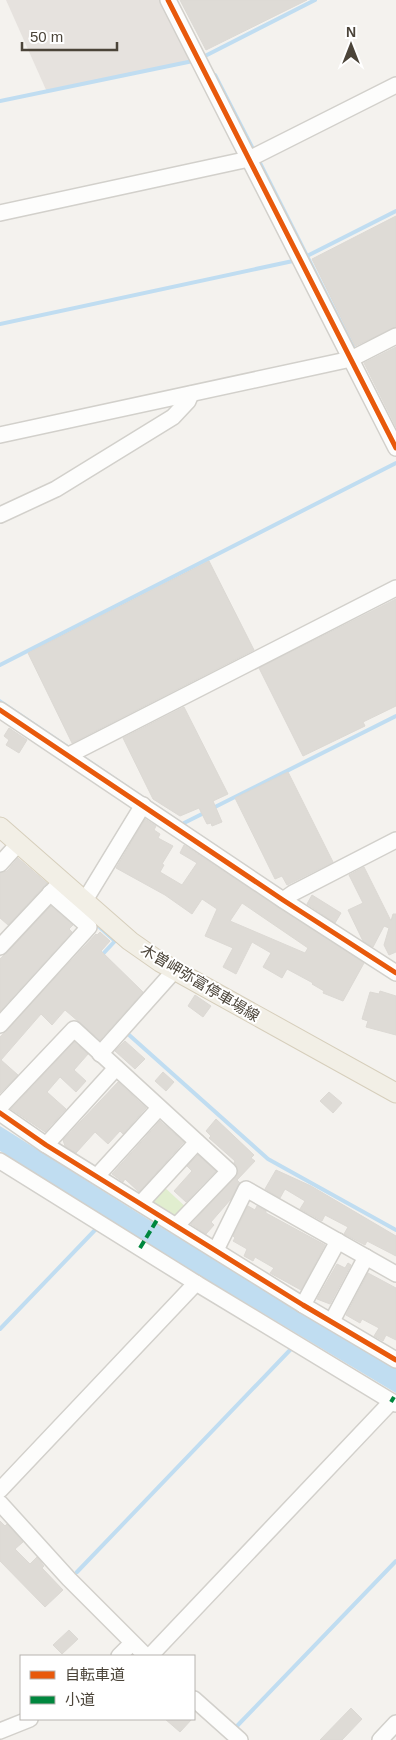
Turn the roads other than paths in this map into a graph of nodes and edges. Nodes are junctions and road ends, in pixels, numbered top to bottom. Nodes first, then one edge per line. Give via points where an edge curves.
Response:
1 (168, 0) edge
2 (396, 85) edge
3 (249, 159) junction
4 (0, 213) edge
5 (396, 336) edge
6 (351, 359) junction
7 (191, 394) junction
8 (0, 435) edge
9 (396, 448) edge
10 (0, 515) edge
11 (396, 588) edge
12 (0, 710) edge
13 (73, 753) junction
14 (142, 805) junction
15 (0, 827) edge
16 (396, 840) edge
17 (19, 844) junction
18 (0, 864) edge
19 (56, 887) junction
20 (287, 897) junction
21 (80, 908) junction
22 (0, 947) edge
23 (174, 971) junction
24 (396, 974) edge
25 (0, 1025) edge
26 (100, 1054) junction
27 (116, 1068) junction
28 (396, 1093) edge
29 (0, 1107) edge
30 (159, 1108) junction
31 (0, 1113) edge
32 (197, 1142) junction
33 (46, 1145) junction
34 (1, 1164) edge
35 (97, 1176) junction
36 (141, 1203) junction
37 (177, 1225) junction
38 (338, 1241) junction
39 (216, 1250) junction
40 (366, 1257) junction
41 (396, 1274) edge
42 (196, 1283) junction
43 (303, 1305) junction
44 (332, 1321) junction
45 (396, 1360) edge
46 (394, 1403) edge
47 (0, 1490) edge
48 (0, 1503) edge
49 (131, 1644) junction
50 (120, 1655) edge
51 (145, 1655) edge
52 (151, 1655) edge
53 (195, 1700) edge
54 (28, 1720) edge
55 (396, 1723) edge
56 (0, 1731) edge
57 (240, 1740) edge
58 (380, 1740) edge

1 - 3 street
2 - 3 street
3 - 4 street
3 - 6 street
5 - 6 street
6 - 7 street
6 - 9 street
7 - 8 street
7 - 10 street via 173,417 56,489
11 - 13 street
12 - 13 street
13 - 14 street
14 - 20 street
14 - 21 street
15 - 17 main road, 木曽岬弥富停車場線
16 - 20 street
17 - 18 street
17 - 19 main road, 木曽岬弥富停車場線
19 - 21 main road, 木曽岬弥富停車場線
19 - 22 street
20 - 24 street
21 - 23 main road, 木曽岬弥富停車場線
21 - 25 street via 89,927
23 - 26 street
23 - 28 main road, 木曽岬弥富停車場線
26 - 27 street
26 - 29 street via 74,1030
27 - 30 street
27 - 33 street
30 - 32 street
30 - 35 street
31 - 33 street
32 - 36 street
32 - 37 street via 229,1171
33 - 35 street
34 - 42 street
35 - 36 street
36 - 37 street
37 - 39 street
38 - 39 street via 246,1189
38 - 40 street
38 - 43 street
39 - 43 street
40 - 41 street
40 - 44 street
42 - 46 street
42 - 47 street
43 - 44 street
44 - 45 street
46 - 52 street
48 - 49 street
49 - 50 street
49 - 51 street
53 - 57 street
54 - 56 street
55 - 58 street

